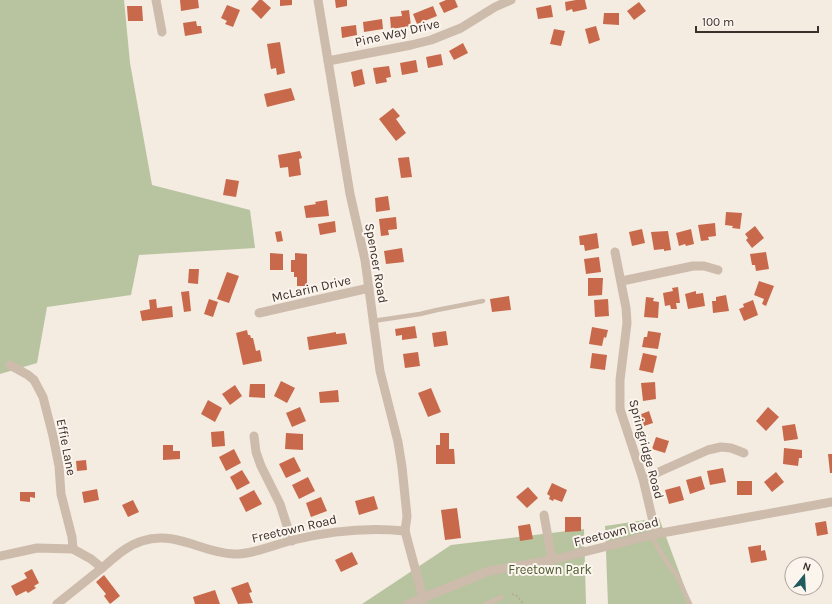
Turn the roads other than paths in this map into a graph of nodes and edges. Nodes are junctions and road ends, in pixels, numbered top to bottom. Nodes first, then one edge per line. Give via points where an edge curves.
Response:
1 (156, 0) edge
2 (318, 0) edge
3 (511, 0) edge
4 (162, 32) dead end
5 (328, 61) junction
6 (616, 252) dead end
7 (718, 270) dead end
8 (622, 281) junction
9 (369, 288) junction
10 (483, 301) dead end
11 (259, 313) dead end
12 (373, 321) junction
13 (10, 365) dead end
14 (254, 436) dead end
15 (744, 453) dead end
16 (643, 479) junction
17 (832, 502) edge
18 (544, 515) dead end
19 (405, 531) junction
20 (654, 535) junction
21 (292, 541) junction
22 (73, 549) junction
23 (0, 556) edge
24 (552, 560) junction
25 (102, 568) junction
26 (502, 597) dead end
27 (424, 601) edge
28 (57, 604) edge
29 (408, 604) edge
30 (486, 604) edge
31 (690, 604) edge

1 - 4 street
2 - 5 street, Spencer Road
3 - 5 street, Pine Way Drive via 461,28 431,40
5 - 9 street, Spencer Road
6 - 8 street, Springridge Road
7 - 8 street via 693,266
8 - 16 street, Springridge Road via 627,323 620,380 620,409
9 - 11 street, McLarin Drive
9 - 12 street, Spencer Road
10 - 12 lane
12 - 19 street, Spencer Road via 380,371 402,467 407,516
13 - 22 street, Effie Lane via 28,374 43,397 59,466 61,494
14 - 21 street via 260,466 280,504
15 - 16 street via 721,447 708,450
16 - 20 street, Springridge Road
17 - 20 street, Freetown Road
18 - 24 street
19 - 21 street, Freetown Road via 345,530
19 - 27 street
20 - 24 street, Freetown Road
20 - 31 lane
21 - 25 street, Freetown Road via 234,554 180,540 153,537 129,546
22 - 23 street via 37,548
22 - 25 street
24 - 27 street, Freetown Road via 489,571 471,577
25 - 28 street, Freetown Road
26 - 30 lane
27 - 29 street, Freetown Road

